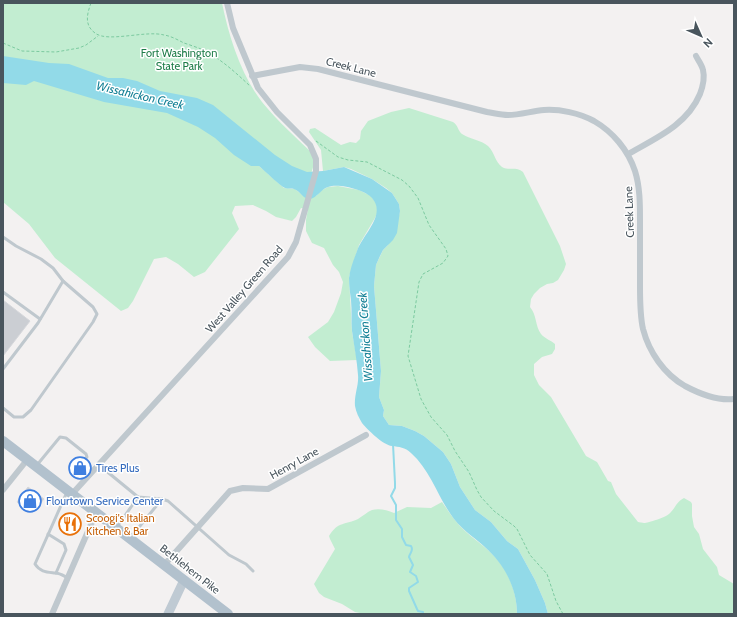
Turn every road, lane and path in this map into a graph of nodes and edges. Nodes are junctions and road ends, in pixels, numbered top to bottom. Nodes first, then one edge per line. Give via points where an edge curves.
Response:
1 (91, 3) edge
2 (227, 3) edge
3 (98, 35) junction
4 (3, 43) edge
5 (696, 56) dead end
6 (252, 76) junction
7 (250, 86) dead end
8 (331, 153) dead end
9 (628, 154) junction
10 (3, 237) edge
11 (63, 281) junction
12 (3, 292) edge
13 (40, 319) junction
14 (3, 369) edge
15 (734, 399) edge
16 (3, 408) edge
17 (366, 435) dead end
18 (3, 441) edge
19 (27, 460) junction
20 (99, 464) junction
21 (80, 465) dead end
22 (36, 467) junction
23 (3, 490) edge
24 (70, 492) junction
25 (138, 497) junction
26 (162, 499) junction
27 (96, 513) junction
28 (197, 527) junction
29 (116, 528) junction
30 (48, 534) junction
31 (130, 538) junction
32 (165, 564) junction
33 (253, 571) dead end
34 (56, 573) junction
35 (68, 578) junction
36 (184, 580) junction
37 (52, 614) edge
38 (168, 614) edge
39 (228, 614) edge
40 (563, 614) edge

1 - 3 path via 88,25
2 - 6 street, West Valley Green Road via 233,28
3 - 4 path via 82,47 56,52 22,51
3 - 7 path via 164,35 215,56
5 - 9 street via 703,68 704,84 695,104 674,128
6 - 9 street, Creek Lane via 300,67 503,115 544,110 571,112 603,127
6 - 20 street, West Valley Green Road via 277,112 310,145 316,159 316,171 296,242 288,257
8 - 40 path via 342,159 367,162 405,182 418,198 429,225 446,249 446,260 423,274 419,282 408,356 418,391 428,412 450,440 481,497 514,526 530,555 547,574
9 - 15 street, Creek Lane via 639,192 642,322 649,346 662,367 680,384 718,399
10 - 11 lane via 41,259 53,268
11 - 13 lane
11 - 16 lane via 93,307 97,314 31,410 22,417 14,417
12 - 13 lane
13 - 14 lane
17 - 28 street, Henry Lane via 268,489 243,488 230,491
18 - 19 main road, Bethlehem Pike
19 - 22 main road, Bethlehem Pike
19 - 23 street
20 - 24 street, West Valley Green Road
20 - 25 lane
21 - 22 lane via 86,454 66,438 60,437
22 - 24 main road, Bethlehem Pike
24 - 27 main road, Bethlehem Pike
24 - 30 lane
25 - 26 lane
25 - 29 lane
26 - 28 lane via 168,501
26 - 31 lane
27 - 29 main road, Bethlehem Pike
27 - 35 street
28 - 32 street, Henry Lane
28 - 33 lane
29 - 31 main road, Bethlehem Pike
30 - 34 lane via 64,544 66,550
30 - 34 lane via 35,564 49,573
31 - 32 main road, Bethlehem Pike
32 - 36 main road, Bethlehem Pike
34 - 35 lane
35 - 37 street
36 - 38 street
36 - 39 main road, Bethlehem Pike

